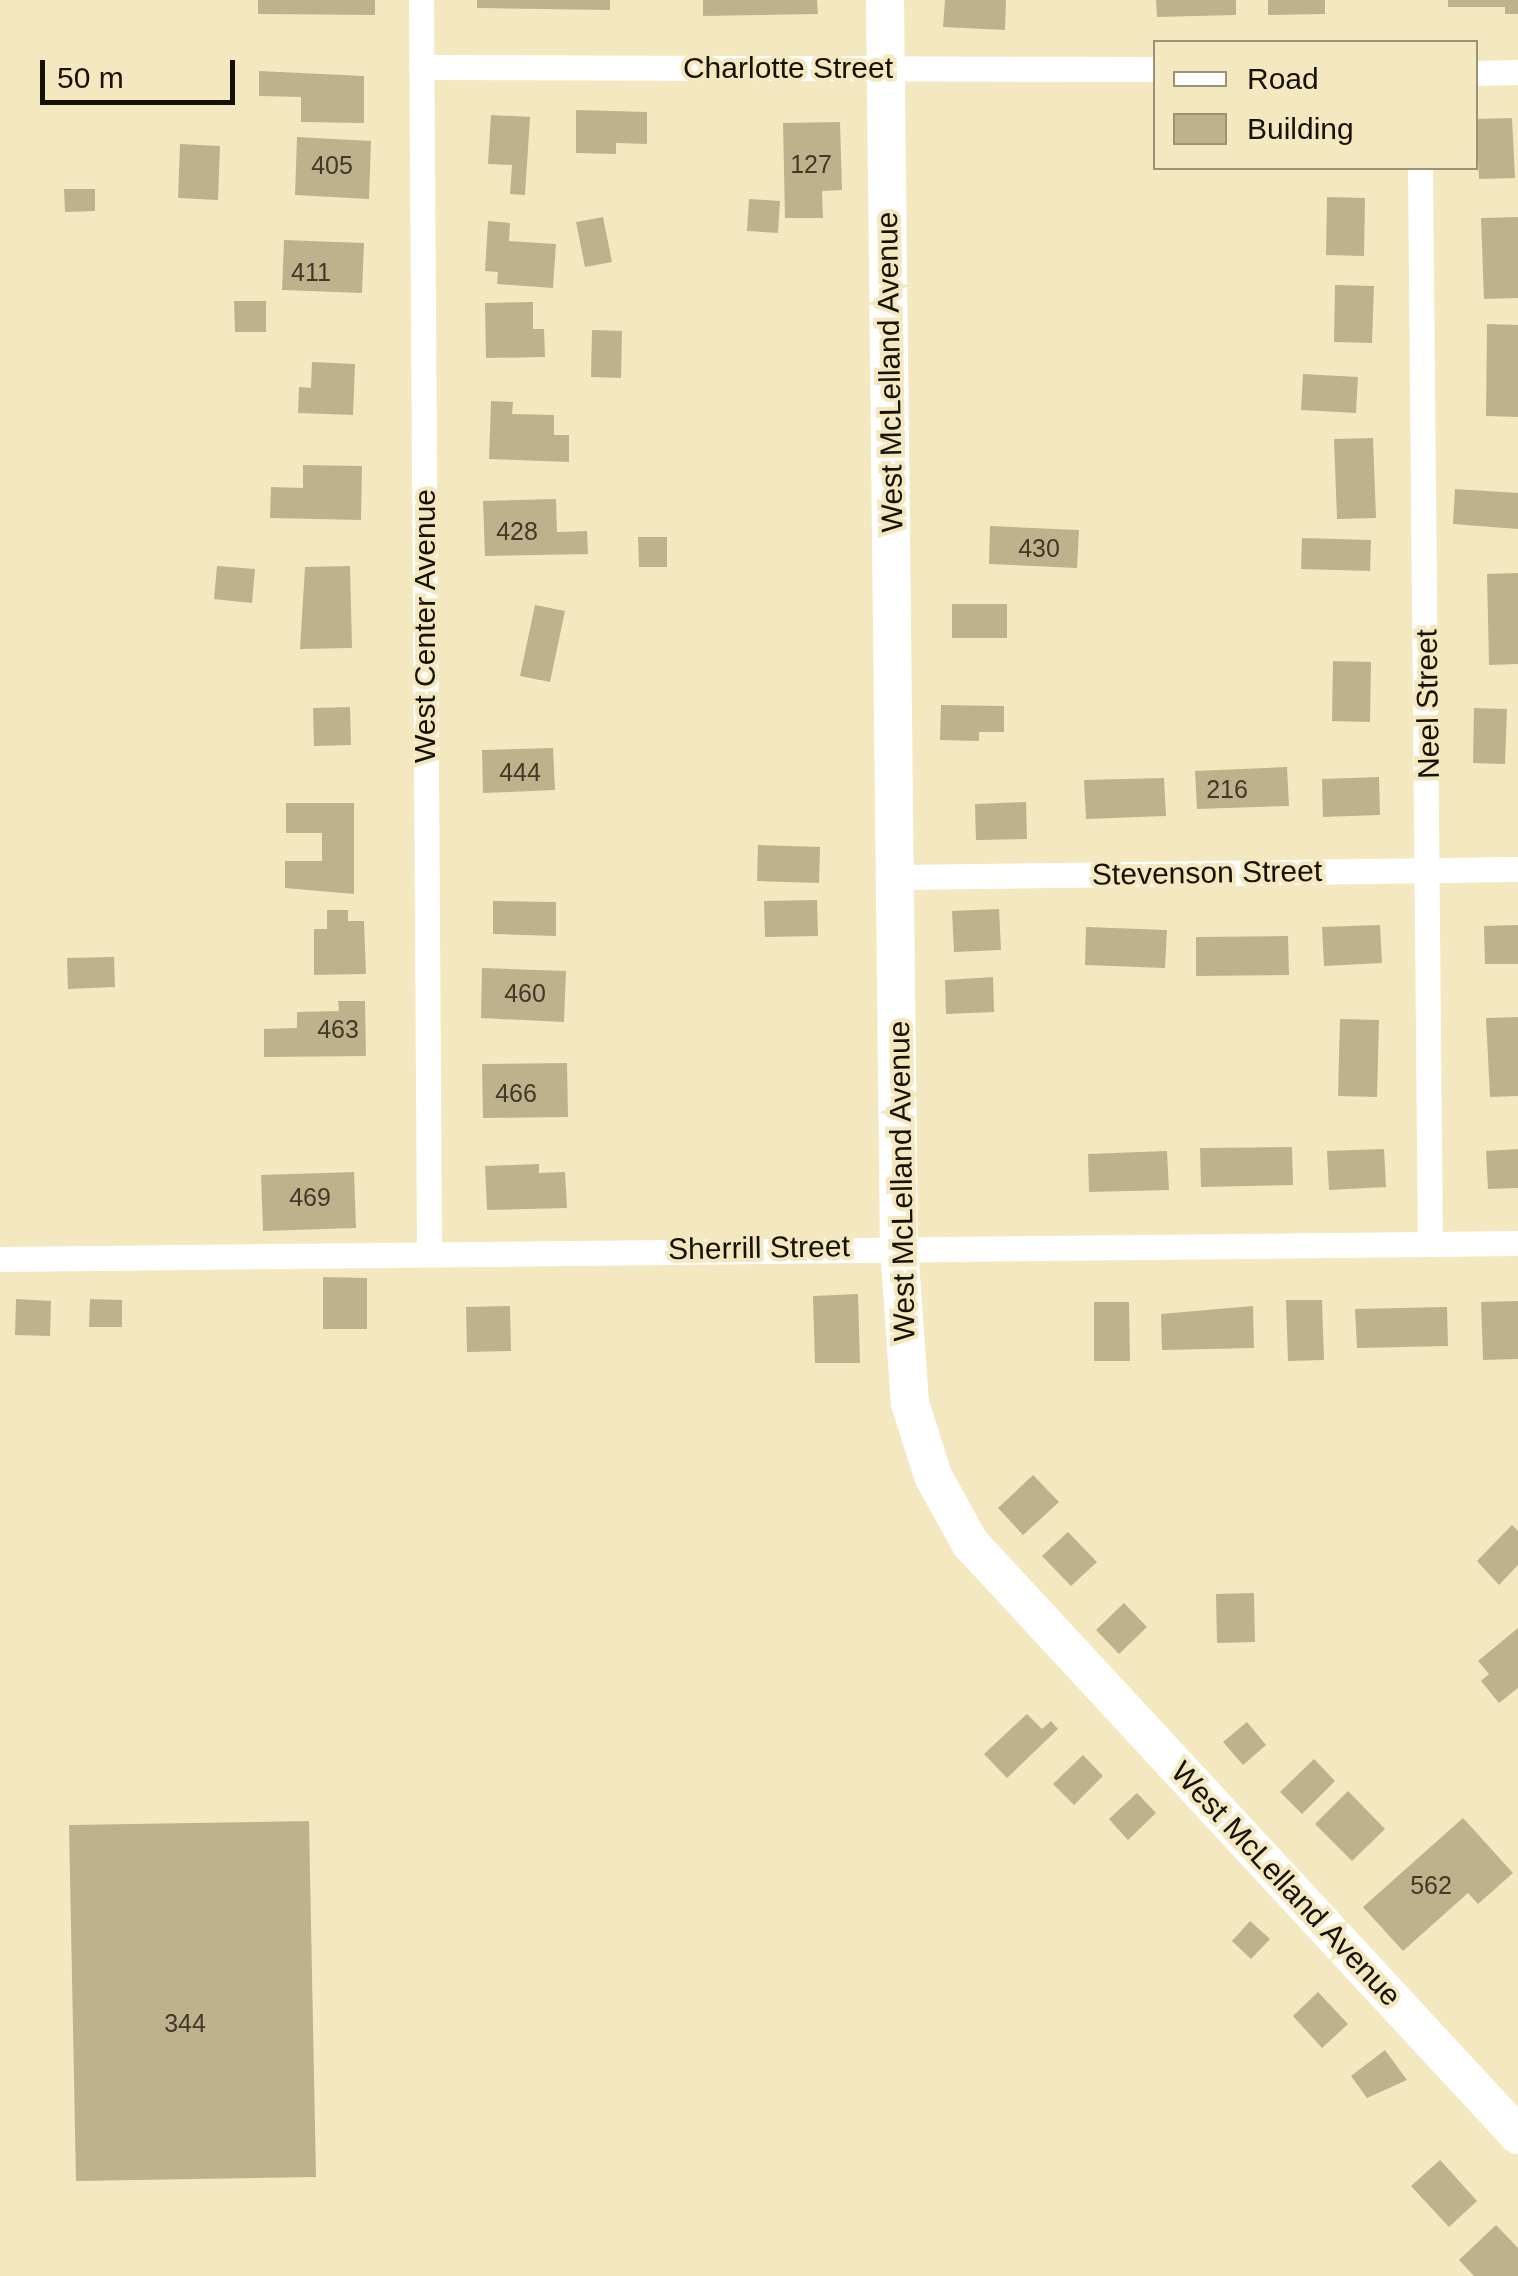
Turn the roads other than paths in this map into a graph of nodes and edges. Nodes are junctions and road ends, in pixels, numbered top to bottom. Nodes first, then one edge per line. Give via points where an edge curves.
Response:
1 (420, 0) edge
2 (886, 0) edge
3 (421, 67) junction
4 (885, 69) junction
5 (1153, 70) edge
6 (1518, 72) edge
7 (1478, 73) edge
8 (1420, 170) edge
9 (1518, 869) edge
10 (1430, 870) junction
11 (897, 878) junction
12 (1430, 1240) junction
13 (1518, 1243) edge
14 (899, 1247) junction
15 (429, 1253) junction
16 (0, 1259) edge
17 (1518, 2135) edge

1 - 3 street, West Center Avenue
2 - 4 street, West McLelland Avenue
3 - 4 street, Charlotte Street
3 - 15 street, West Center Avenue
4 - 5 street, Charlotte Street
4 - 11 street, West McLelland Avenue
6 - 7 street
8 - 10 street, Neel Street
9 - 10 street, Stevenson Street
10 - 11 street, Stevenson Street
10 - 12 street, Neel Street
11 - 14 street, West McLelland Avenue
12 - 13 street, Sherrill Street
12 - 14 street, Sherrill Street
14 - 15 street, Sherrill Street
14 - 17 street, West McLelland Avenue via 910,1404 933,1476 970,1543
15 - 16 street, Sherrill Street

